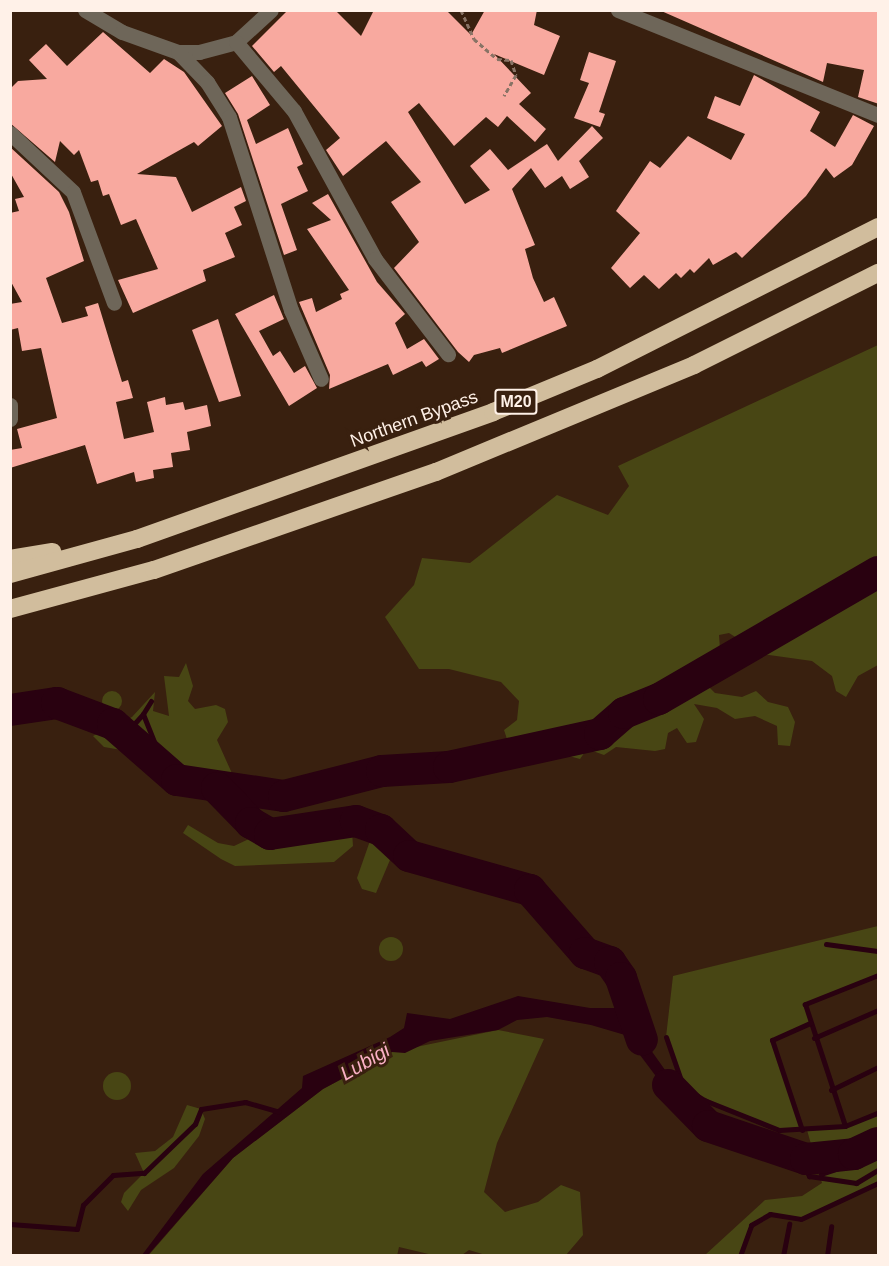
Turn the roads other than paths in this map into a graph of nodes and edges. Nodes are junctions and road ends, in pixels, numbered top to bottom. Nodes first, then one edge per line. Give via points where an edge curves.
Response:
1 (85, 10) edge
2 (271, 10) edge
3 (618, 10) edge
4 (236, 42) junction
5 (178, 52) junction
6 (879, 115) edge
7 (10, 133) edge
8 (879, 227) edge
9 (879, 273) edge
10 (114, 303) dead end
11 (448, 354) dead end
12 (321, 379) dead end
13 (10, 405) edge
14 (10, 419) edge
15 (137, 538) junction
16 (10, 559) edge
17 (154, 570) junction
18 (10, 574) edge
19 (10, 609) edge
20 (10, 616) edge

1 - 5 street via 122,32
2 - 4 street
3 - 6 street
4 - 5 street
4 - 11 street via 294,111 375,259
5 - 12 street via 207,82 229,117 288,299
7 - 10 street via 73,192
8 - 15 highway, Northern Bypass / M20 via 597,369 382,453
9 - 17 highway, M20 via 694,365 552,427 327,513
13 - 14 street
15 - 16 highway
15 - 18 highway, Northern Bypass / M20
17 - 19 highway, M20
17 - 20 highway

